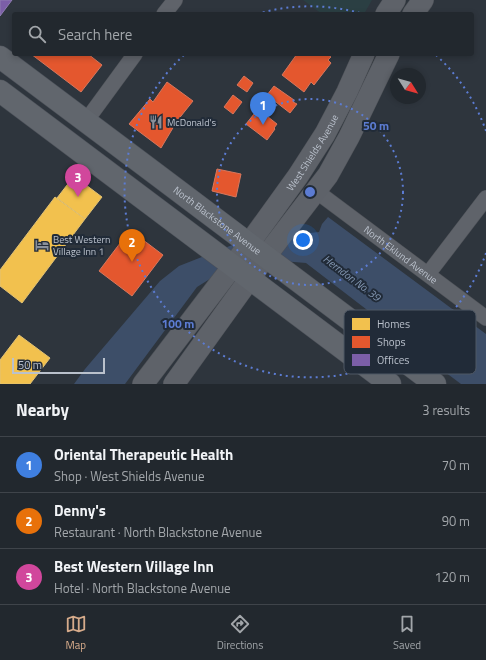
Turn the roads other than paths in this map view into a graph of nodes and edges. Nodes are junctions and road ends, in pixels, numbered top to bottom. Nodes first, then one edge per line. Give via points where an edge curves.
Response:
1 (175, 0) edge
2 (395, 0) edge
3 (423, 0) edge
4 (166, 12) edge
5 (387, 12) edge
6 (414, 12) edge
7 (134, 56) edge
8 (363, 56) edge
9 (388, 56) edge
10 (0, 57) edge
11 (0, 91) edge
12 (86, 121) junction
13 (316, 191) junction
14 (486, 198) edge
15 (249, 243) junction
16 (266, 256) junction
17 (232, 266) junction
18 (428, 274) junction
19 (250, 279) junction
20 (475, 310) edge
21 (476, 310) edge
22 (344, 315) edge
23 (486, 318) edge
24 (344, 350) edge
25 (377, 374) edge
26 (422, 374) edge
27 (143, 384) edge
28 (174, 384) edge
29 (390, 384) edge
30 (435, 384) edge

1 - 4 street
2 - 5 main road
3 - 6 main road
7 - 12 street
8 - 15 main road, West Shields Avenue via 325,134
9 - 13 main road via 349,137
10 - 12 main road, North Blackstone Avenue
11 - 17 main road
12 - 15 main road, North Blackstone Avenue
13 - 16 main road
13 - 18 street, North Eklund Avenue
14 - 18 street
15 - 16 main road, North Blackstone Avenue
15 - 17 main road, West Shields Avenue
16 - 19 main road
16 - 22 main road, North Blackstone Avenue
17 - 19 main road
17 - 27 main road, West Shields Avenue
18 - 20 street, North Eklund Avenue
19 - 24 main road
19 - 28 main road
21 - 23 street, North Eklund Avenue
25 - 29 main road
26 - 30 main road, North Blackstone Avenue

